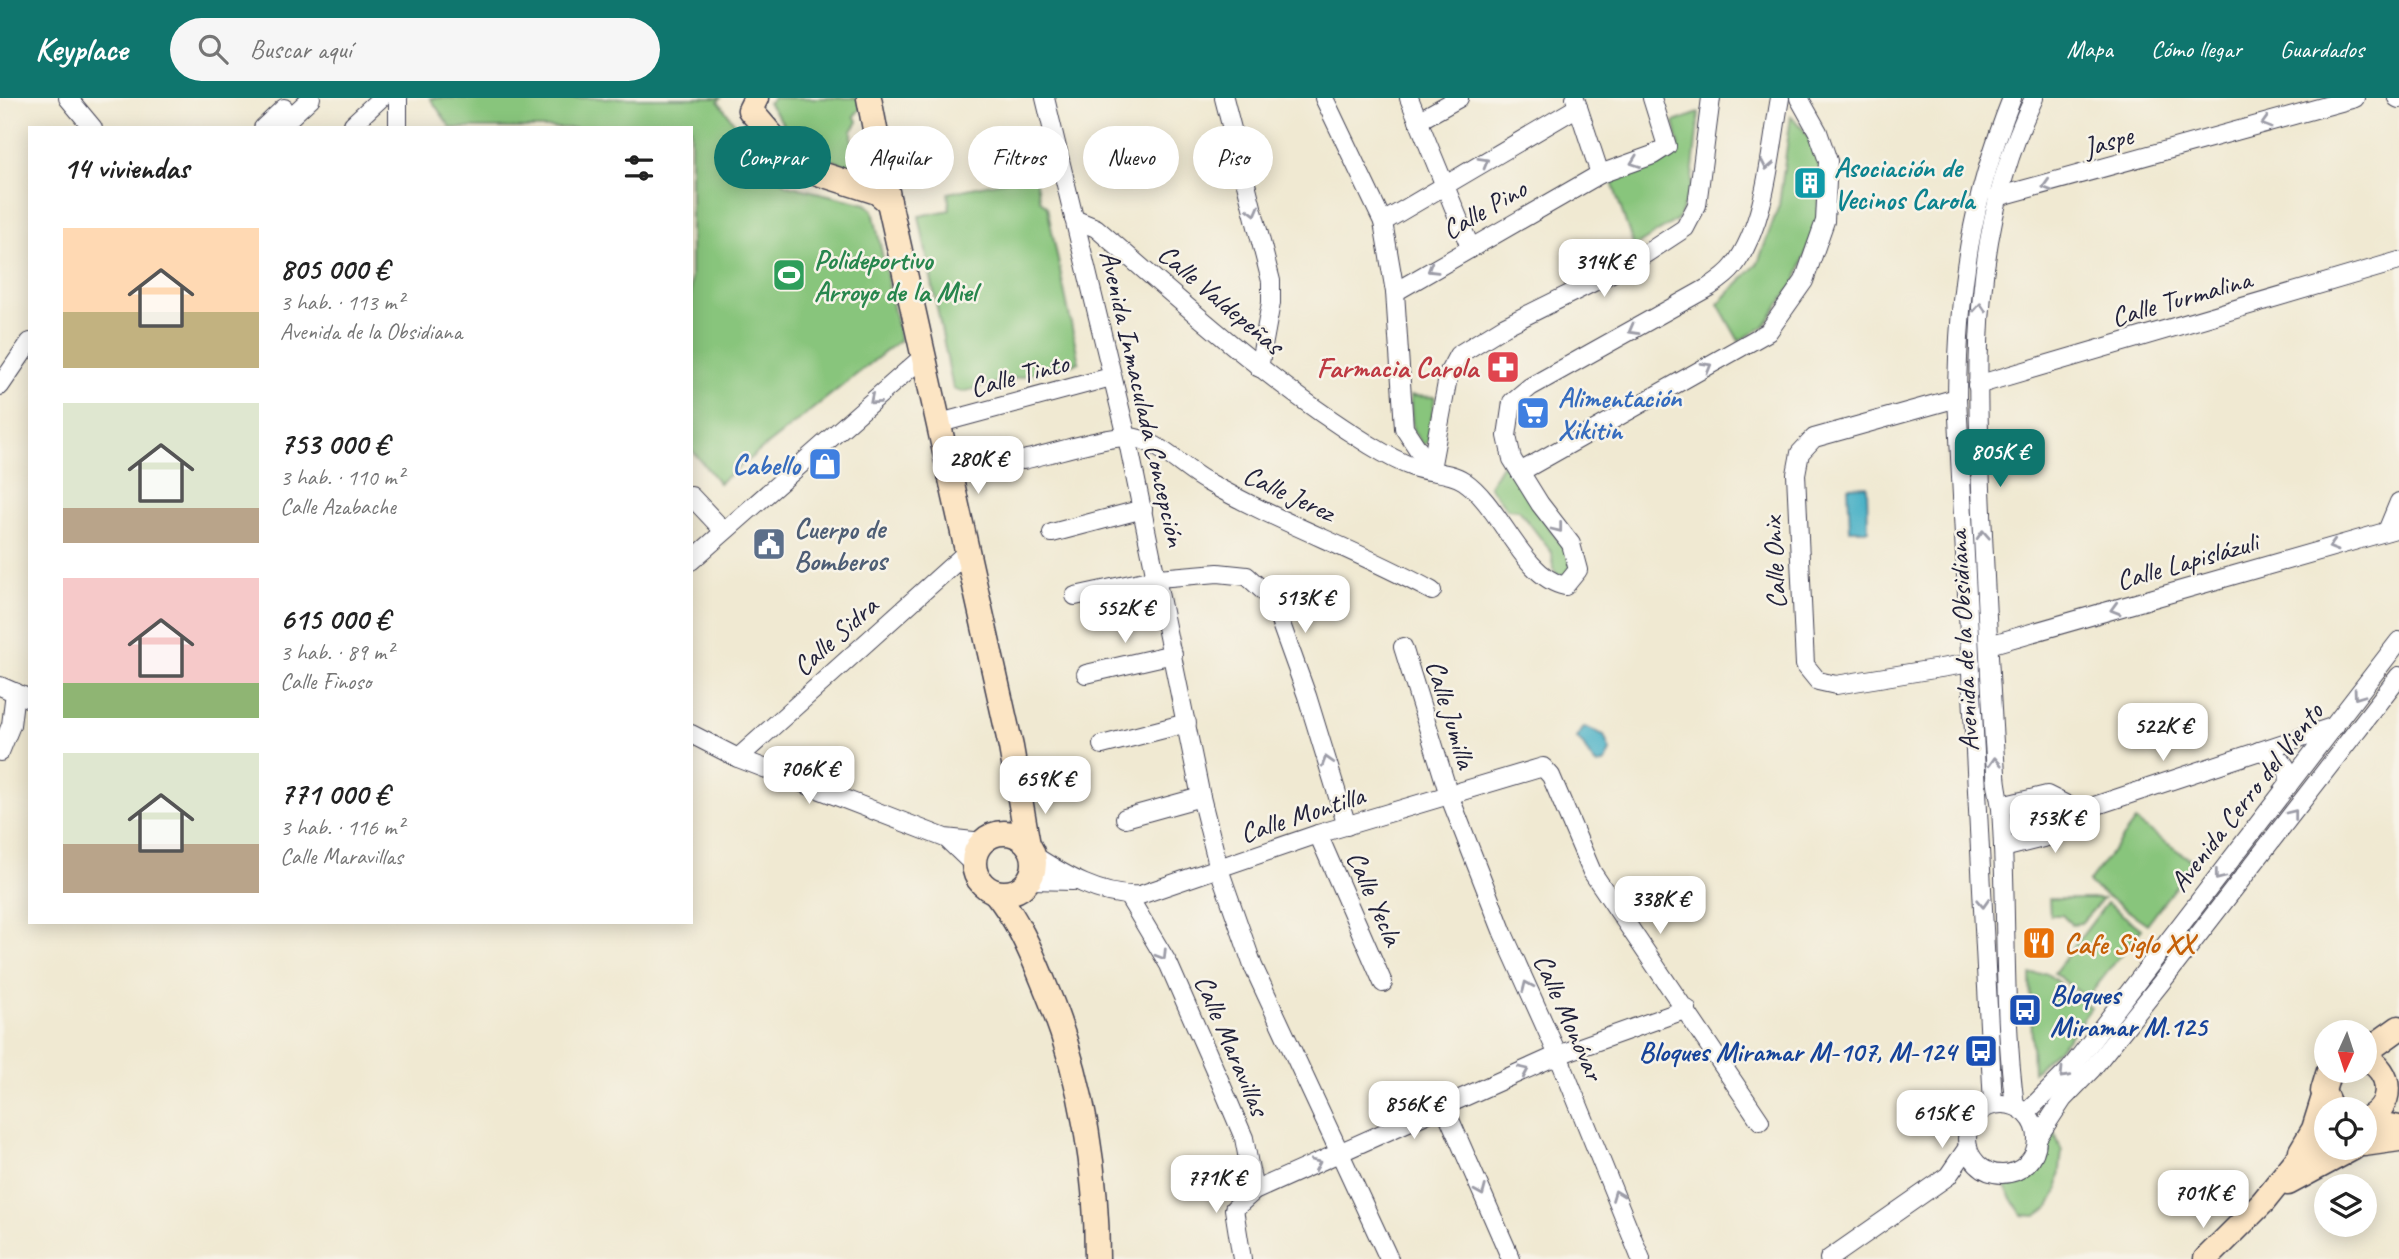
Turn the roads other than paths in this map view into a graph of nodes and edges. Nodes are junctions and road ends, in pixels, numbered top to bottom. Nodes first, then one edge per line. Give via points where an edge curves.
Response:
1 (68, 98) edge
2 (295, 98) edge
3 (311, 98) edge
4 (381, 98) edge
5 (398, 98) edge
6 (756, 98) edge
7 (869, 98) edge
8 (1045, 98) edge
9 (1224, 98) edge
10 (1324, 98) edge
11 (1409, 98) edge
12 (1460, 98) edge
13 (1652, 98) edge
14 (1711, 98) edge
15 (1780, 98) edge
16 (1799, 98) edge
17 (2012, 98) edge
18 (2034, 98) edge
19 (2355, 98) edge
20 (1577, 103) edge
21 (1418, 121) junction
22 (91, 126) edge
23 (265, 126) edge
24 (281, 126) edge
25 (353, 126) edge
26 (398, 126) edge
27 (1600, 174) junction
28 (1444, 185) junction
29 (1997, 197) junction
30 (889, 202) junction
31 (1074, 219) junction
32 (1383, 222) junction
33 (1470, 247) junction
34 (2399, 261) edge
35 (1395, 292) junction
36 (27, 350) edge
37 (925, 355) junction
38 (1259, 368) junction
39 (1111, 377) junction
40 (1978, 385) junction
41 (0, 386) edge
42 (1957, 398) junction
43 (940, 423) junction
44 (1127, 436) junction
45 (1023, 460) dead end
46 (1431, 469) junction
47 (1520, 472) junction
48 (693, 498) edge
49 (2399, 502) edge
50 (1143, 509) junction
51 (2393, 529) edge
52 (724, 531) junction
53 (1052, 533) dead end
54 (966, 553) junction
55 (693, 559) edge
56 (1158, 578) junction
57 (1432, 591) dead end
58 (1075, 596) dead end
59 (2399, 641) edge
60 (1989, 645) junction
61 (1403, 648) dead end
62 (1173, 654) junction
63 (1971, 663) junction
64 (1086, 674) dead end
65 (2399, 676) edge
66 (15, 692) edge
67 (1187, 723) junction
68 (2335, 726) junction
69 (693, 735) edge
70 (1101, 745) dead end
71 (2259, 751) junction
72 (0, 752) edge
73 (738, 758) junction
74 (2288, 786) junction
75 (1449, 795) junction
76 (1201, 797) junction
77 (1018, 798) junction
78 (2001, 806) junction
79 (2079, 811) junction
80 (1125, 818) dead end
81 (1348, 826) junction
82 (1318, 834) junction
83 (986, 847) junction
84 (2003, 848) junction
85 (1029, 866) junction
86 (1219, 869) junction
87 (995, 891) junction
88 (1128, 896) junction
89 (1035, 961) junction
90 (1383, 984) dead end
91 (1687, 1009) junction
92 (2399, 1028) edge
93 (2377, 1046) edge
94 (2399, 1046) edge
95 (1558, 1055) junction
96 (2377, 1068) edge
97 (2386, 1082) junction
98 (1993, 1105) junction
99 (1444, 1106) junction
100 (2020, 1109) junction
101 (2377, 1110) edge
102 (2399, 1111) edge
103 (1760, 1121) dead end
104 (2377, 1123) edge
105 (2399, 1128) edge
106 (2314, 1129) edge
107 (2038, 1137) junction
108 (2399, 1139) edge
109 (2377, 1142) edge
110 (1968, 1147) junction
111 (2314, 1147) edge
112 (1341, 1153) junction
113 (2329, 1160) edge
114 (2296, 1161) junction
115 (1987, 1170) junction
116 (1948, 1176) junction
117 (1254, 1191) junction
118 (2263, 1202) junction
119 (1097, 1259) edge
120 (1242, 1259) edge
121 (1389, 1259) edge
122 (1511, 1259) edge
123 (1641, 1259) edge
124 (1829, 1259) edge
125 (2206, 1259) edge

1 - 22 street
2 - 23 street
3 - 24 street
4 - 25 street
5 - 26 street
6 - 30 street via 750,110 799,167 877,191
7 - 30 street
8 - 31 street, Avenida Inmaculada Concepción
9 -> 38 street via 1271,281
10 - 32 street
11 - 21 street
12 - 21 street
13 -> 27 street, Calle Pino via 1667,146
14 - 46 street via 1697,205 1685,228 1630,264 1505,326 1458,355 1449,372
15 -> 47 street via 1759,206 1745,249 1732,269 1709,288 1530,387 1512,402 1507,436
47 -> 16 street via 1768,332 1804,281 1825,221 1828,161
17 - 42 street, Avenida de la Obsidiana via 1983,174 1963,272
18 - 29 street, Avenida de la Obsidiana via 2016,134
19 -> 29 street, Jaspe
20 - 27 street
28 -> 20 street
21 - 28 street
27 - 33 street, Calle Pino
28 - 32 street
28 - 33 street
40 -> 29 street, Avenida de la Obsidiana via 1983,269
30 - 37 street
31 - 38 street, Calle Valdepeñas via 1096,228
31 - 39 street, Avenida Inmaculada Concepción
32 - 35 street
33 -> 35 street, Calle Pino
34 - 40 street, Calle Turmalina
35 - 46 street via 1404,428
36 - 41 street
37 - 43 street
37 -> 52 street
38 - 46 street, Calle Valdepeñas via 1371,446 1415,468
39 - 43 street, Calle Tinto
39 - 44 street, Avenida Inmaculada Concepción
60 -> 40 street, Avenida de la Obsidiana
42 - 63 street, Avenida de la Obsidiana
42 - 63 street, Calle Onix via 1814,438 1800,453 1796,474 1805,665 1818,681 1836,685
43 - 54 street
44 - 45 street
44 - 50 street, Avenida Inmaculada Concepción
44 - 57 street, Calle Jerez via 1147,442 1251,507
47 -> 46 street, Calle Valdepeñas via 1571,544 1578,570 1565,586 1552,583 1533,566 1484,498 1462,479
48 - 52 street
49 - 51 street
50 - 53 street
50 - 56 street, Avenida Inmaculada Concepción
51 -> 60 street, Calle Lapislázuli
52 - 55 street
54 - 73 street, Calle Sidra
54 - 77 street via 1011,747
56 - 58 street
56 - 62 street, Avenida Inmaculada Concepción
81 -> 56 street via 1272,599 1247,576 1219,573
59 -> 68 street, Avenida Cerro del Viento
78 -> 60 street, Avenida de la Obsidiana
61 - 75 street, Calle Jumilla
62 - 64 street
62 - 67 street, Avenida Inmaculada Concepción
63 -> 98 street, Avenida de la Obsidiana
107 -> 65 street, Avenida Cerro del Viento via 2063,1099 2160,985
66 - 72 street via 11,725
67 - 70 street
67 - 76 street, Avenida Inmaculada Concepción
68 - 71 street
68 - 74 street, Avenida Cerro del Viento
69 - 73 street
71 - 74 street via 2282,760 2288,768
71 - 79 street
73 - 83 street via 946,838
74 -> 100 street, Avenida Cerro del Viento via 2070,1069
75 - 81 street, Calle Montilla
75 - 91 street, Calle Montilla via 1543,766 1592,872
95 -> 75 street, Calle Monóvar via 1503,933
76 - 80 street
76 - 86 street, Avenida Inmaculada Concepción
77 - 83 street via 1011,820
77 - 85 street
78 - 79 street via 2048,795
78 - 84 street, Avenida de la Obsidiana
79 - 84 street via 2055,835
81 - 82 street, Calle Montilla
82 - 86 street, Calle Montilla
82 - 90 street, Calle Yecla
83 - 85 street via 1016,835
83 - 87 street via 981,881
84 - 100 street, Avenida de la Obsidiana via 2009,1057
85 - 87 street via 1012,892
85 - 88 street, Calle Montilla
85 - 89 street
86 - 88 street, Calle Montilla via 1162,890
86 - 112 street, Avenida Inmaculada Concepción via 1253,965
87 - 89 street
88 -> 117 street, Calle Maravillas via 1168,965 1244,1138
89 - 119 street via 1081,1091 1097,1206
91 - 95 street
91 - 103 street
92 - 93 street
94 - 97 street
99 -> 95 street
123 -> 95 street, Calle Monóvar
96 - 97 street
97 - 101 street via 2383,1106
97 - 102 street via 2392,1104
98 - 100 street
98 - 110 street via 1983,1109 1970,1126
99 - 112 street
99 -> 122 street
100 - 107 street
104 - 105 street
106 - 114 street
107 - 115 street via 2033,1157 2017,1171
108 - 109 street
110 - 115 street
110 - 116 street
111 - 114 street
117 -> 112 street
112 - 121 street, Avenida Inmaculada Concepción
113 - 118 street
114 - 118 street
115 - 116 street
116 - 124 street
117 - 120 street via 1234,1209
118 - 125 street

